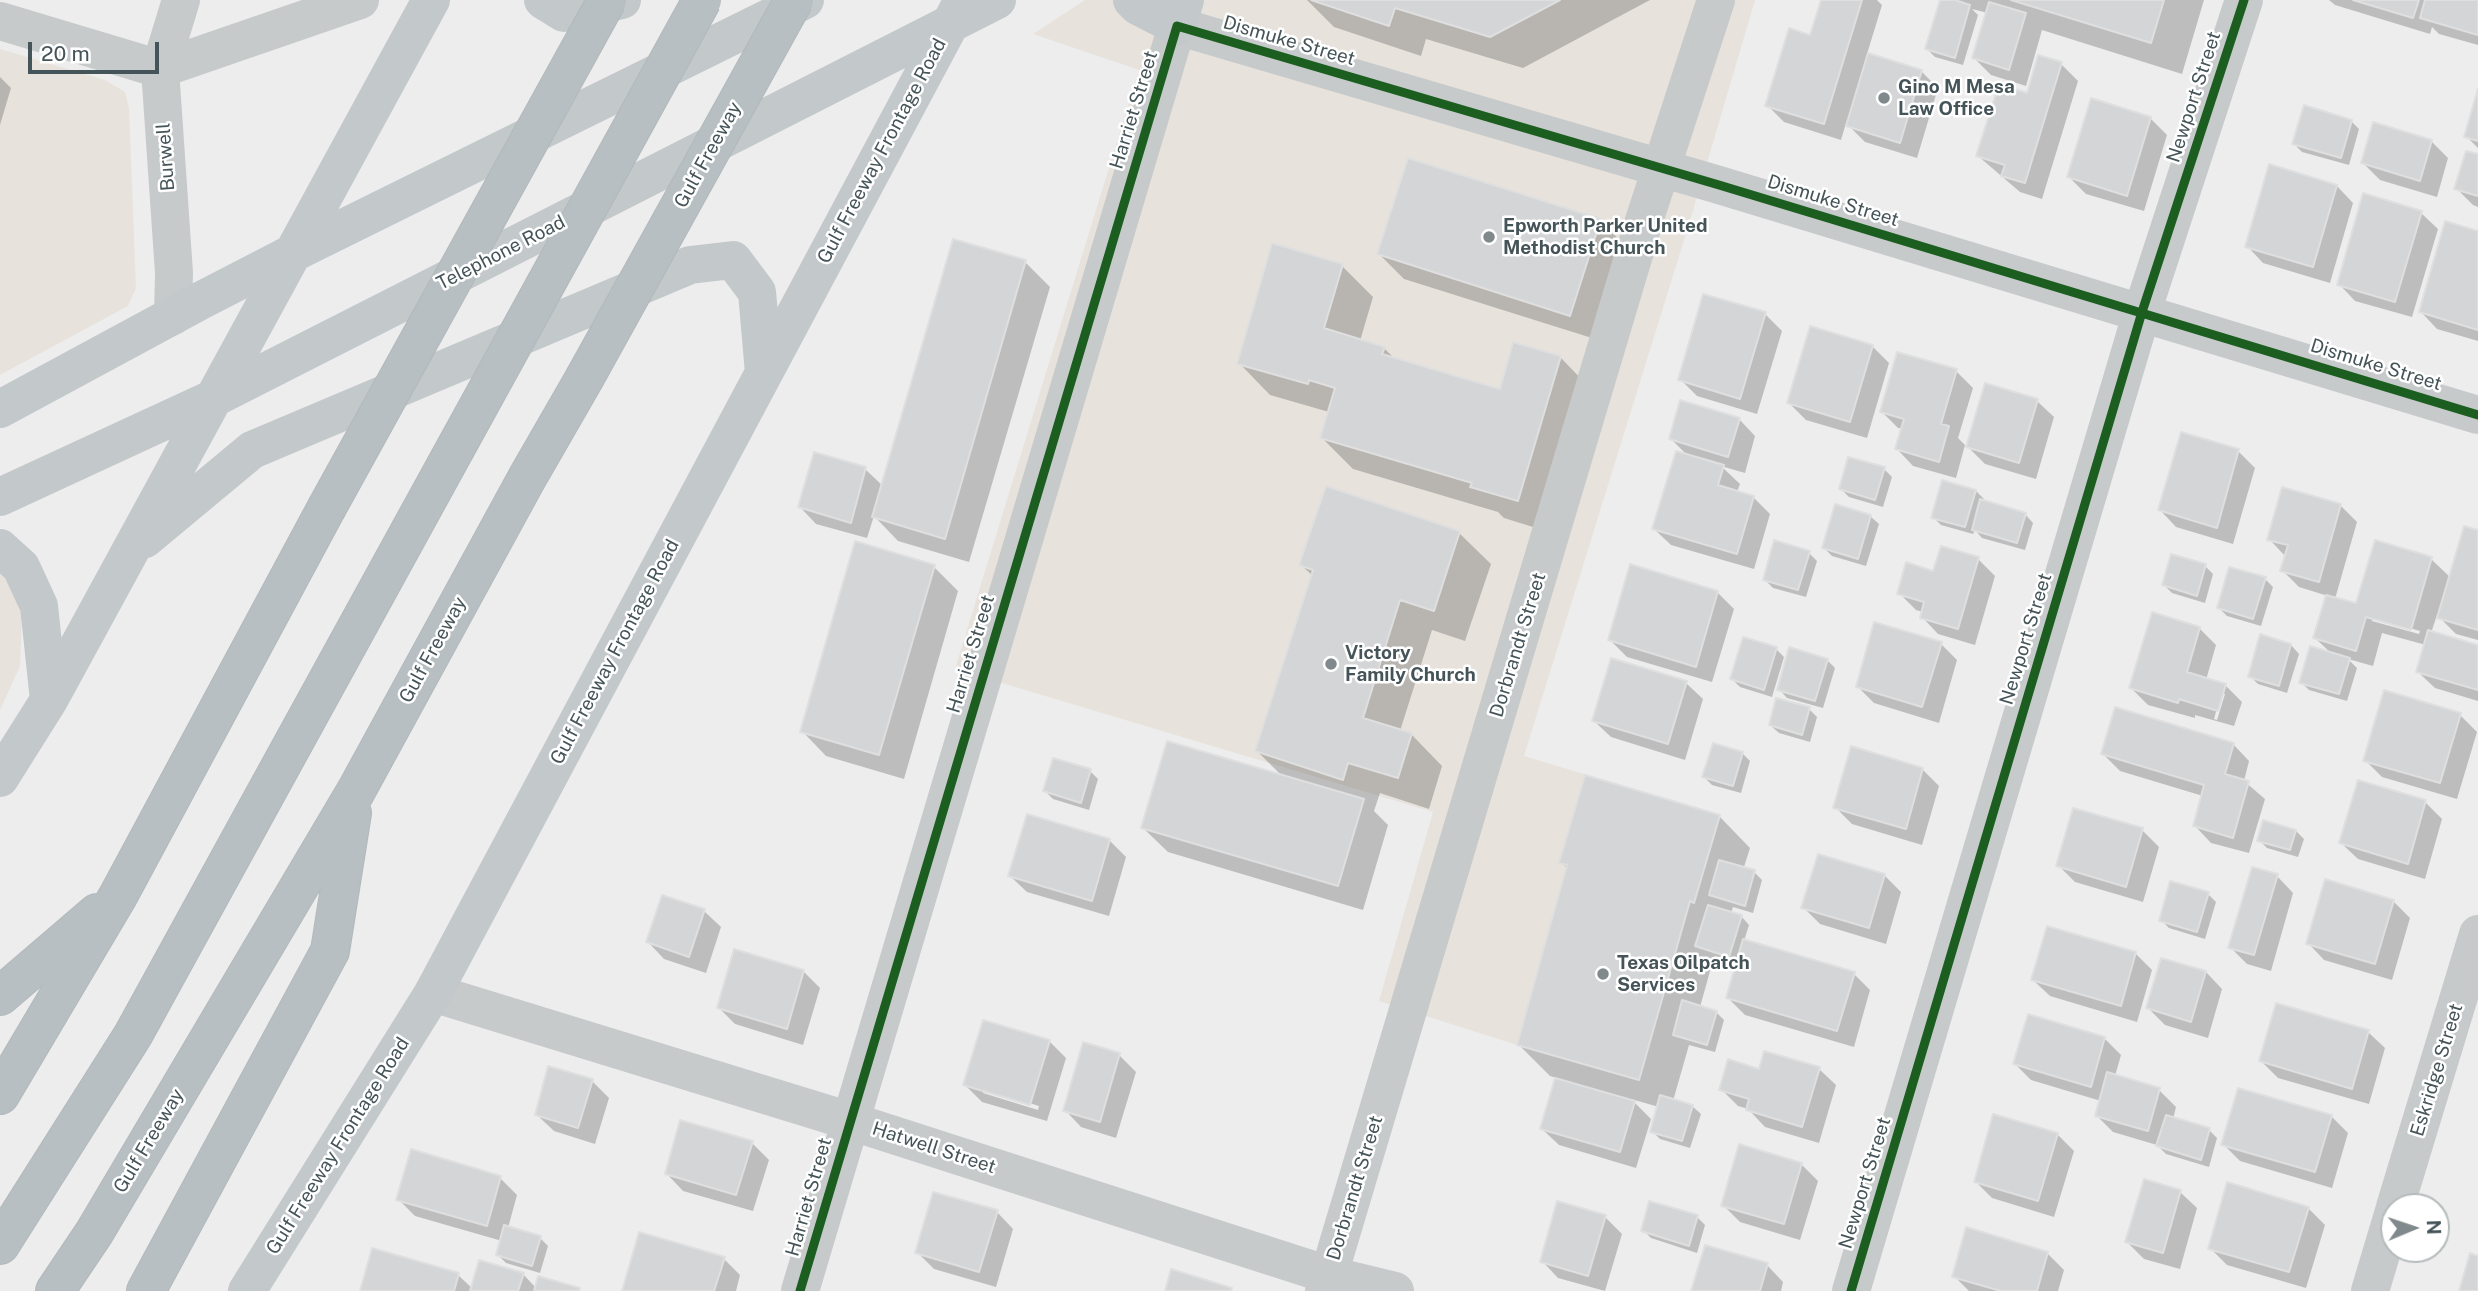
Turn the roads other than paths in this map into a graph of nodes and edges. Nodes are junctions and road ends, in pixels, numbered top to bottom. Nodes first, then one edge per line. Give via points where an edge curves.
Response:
1 (181, 0) edge
2 (360, 0) edge
3 (431, 0) edge
4 (543, 0) edge
5 (607, 0) edge
6 (622, 0) edge
7 (702, 0) edge
8 (794, 0) edge
9 (805, 0) edge
10 (997, 0) edge
11 (1132, 0) edge
12 (1716, 0) edge
13 (2244, 0) edge
14 (956, 12) edge
15 (1181, 13) edge
16 (0, 21) edge
17 (160, 69) junction
18 (1661, 168) junction
19 (293, 253) junction
20 (2142, 312) junction
21 (173, 316) junction
22 (764, 373) junction
23 (212, 399) junction
24 (0, 410) edge
25 (2478, 415) edge
26 (0, 496) edge
27 (0, 548) edge
28 (128, 553) junction
29 (49, 700) junction
30 (0, 778) edge
31 (356, 790) junction
32 (118, 896) junction
33 (2478, 933) edge
34 (433, 993) junction
35 (0, 996) edge
36 (0, 1095) edge
37 (850, 1121) junction
38 (2400, 1193) edge
39 (0, 1245) edge
40 (2380, 1258) edge
41 (1327, 1283) edge
42 (55, 1291) edge
43 (146, 1291) edge
44 (247, 1291) edge
45 (800, 1291) edge
46 (1395, 1291) edge
47 (1851, 1291) edge
48 (2370, 1291) edge

1 - 17 street, Burwell
2 - 17 street
3 - 19 main road
4 - 6 main road via 564,13
5 - 32 highway, bridge
7 - 39 highway, bridge via 133,1035
8 - 31 highway, Gulf Freeway, bridge
9 - 19 main road
10 - 14 main road, Telephone Road
11 - 15 main road via 1138,6
12 - 18 street, Dorbrandt Street
13 - 20 street, Newport Street
14 - 22 main road, Gulf Freeway Frontage Road
14 - 23 main road, Telephone Road
15 - 18 street, Dismuke Street
15 - 37 street, Harriet Street
16 - 17 street
17 - 21 street, Burwell
18 - 20 street, Dismuke Street
18 - 41 street, Dorbrandt Street
19 - 21 main road
19 - 23 main road
20 - 25 street, Dismuke Street
20 - 47 street, Newport Street
21 - 24 main road
22 - 28 main road via 757,292 733,260 690,265 252,450
22 - 34 main road, Gulf Freeway Frontage Road
23 - 26 main road, Telephone Road
23 - 28 main road
27 - 29 main road via 21,567 39,606
28 - 29 main road
29 - 30 main road
31 - 42 highway, Gulf Freeway via 94,1233
31 - 43 highway via 330,951
32 - 35 highway
32 - 36 highway
33 - 38 street, Eskridge Street
34 - 37 street, Hatwell Street
34 - 44 main road, Gulf Freeway Frontage Road
37 - 41 street, Hatwell Street
37 - 45 street, Harriet Street
40 - 48 street, Eskridge Street
41 - 46 street, Hatwell Street

